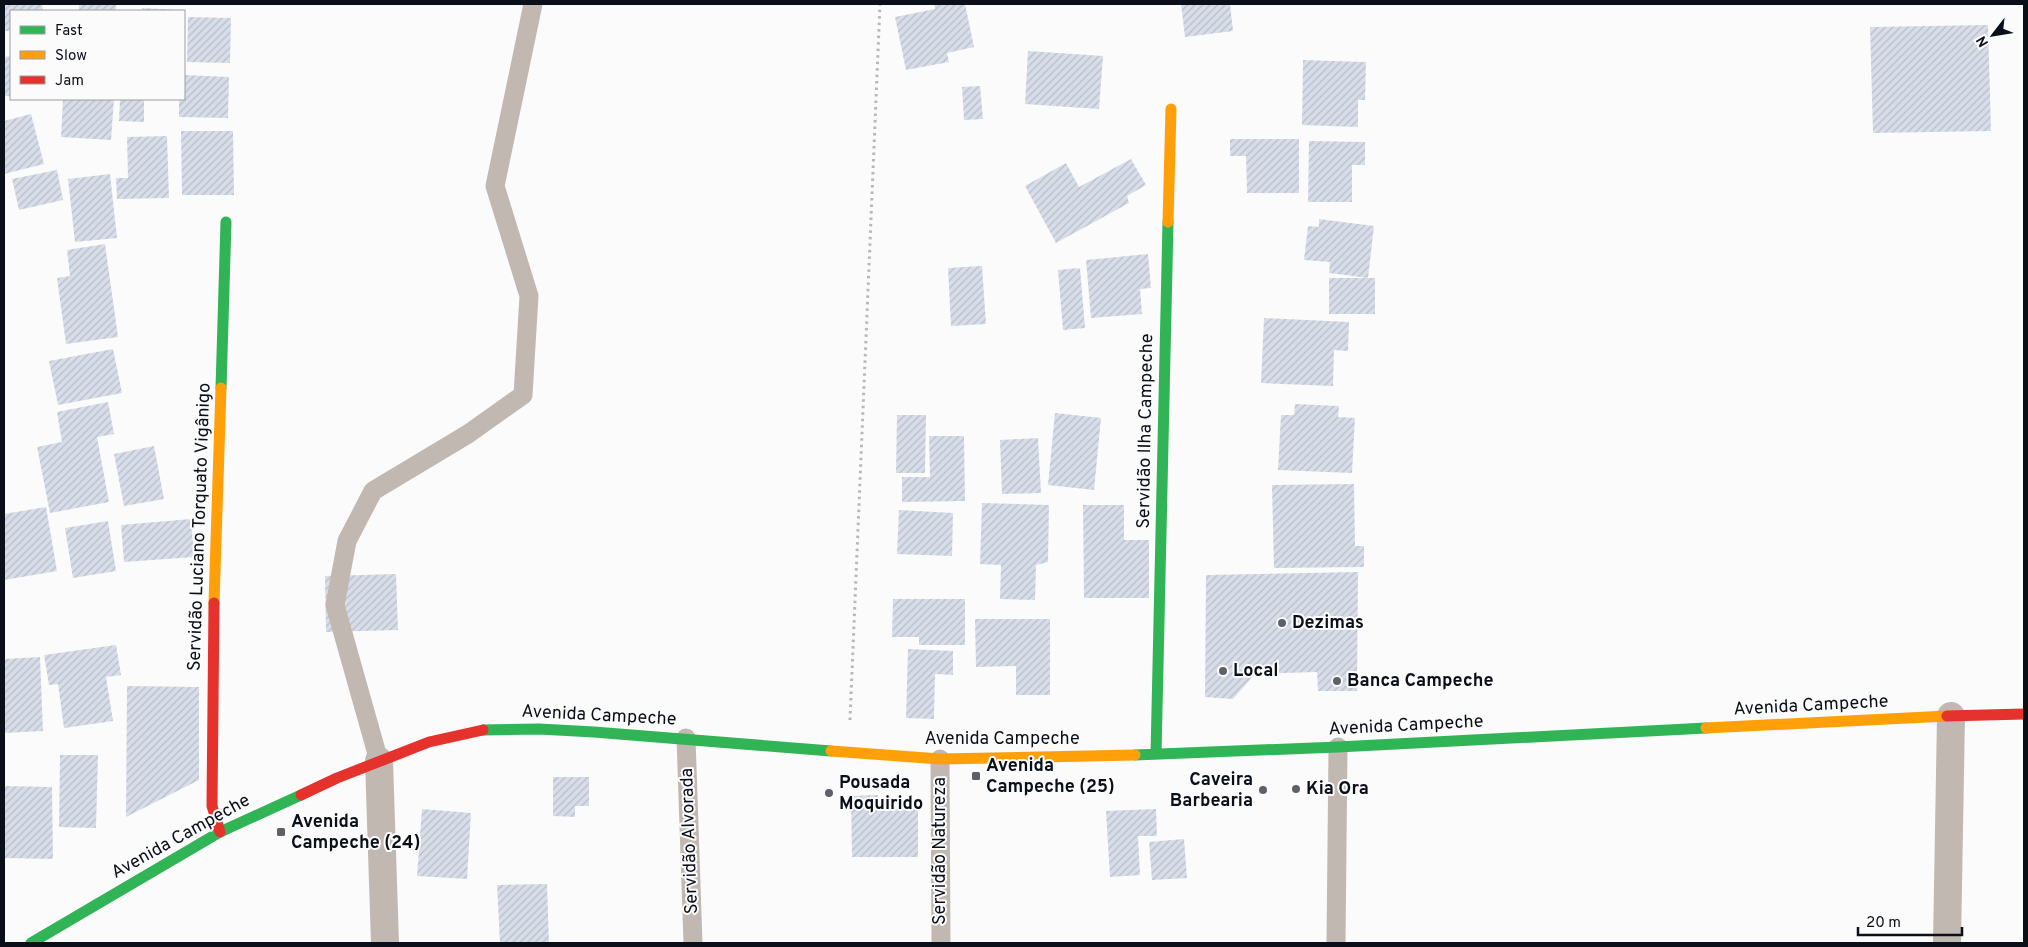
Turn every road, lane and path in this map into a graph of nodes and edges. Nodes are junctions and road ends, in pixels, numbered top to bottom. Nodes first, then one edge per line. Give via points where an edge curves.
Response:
1 (533, 4) edge
2 (880, 4) edge
3 (1171, 109) dead end
4 (226, 222) dead end
5 (2024, 714) edge
6 (1951, 716) junction
7 (686, 738) junction
8 (1338, 747) junction
9 (849, 750) junction
10 (1156, 754) junction
11 (940, 759) junction
12 (379, 761) junction
13 (220, 832) junction
14 (31, 943) edge
15 (385, 943) edge
16 (693, 943) edge
17 (941, 943) edge
18 (1336, 943) edge
19 (1947, 943) edge

1 - 12 lane via 495,186 530,296 523,395 468,434 373,492 347,541 335,605
2 - 9 path
3 - 10 main road, Servidão Ilha Campeche
4 - 13 main road, Servidão Luciano Torquato Vigânigo via 213,642 212,806
5 - 6 main road, Avenida Campeche
6 - 8 main road, Avenida Campeche
6 - 19 street
7 - 9 main road, Avenida Campeche
7 - 12 main road, Avenida Campeche via 539,729 484,730 429,742
7 - 16 lane, Servidão Alvorada
8 - 10 main road, Avenida Campeche
8 - 18 lane
9 - 11 main road, Avenida Campeche
10 - 11 main road, Avenida Campeche
11 - 17 lane, Servidão Natureza
12 - 13 main road, Avenida Campeche
12 - 15 street
13 - 14 main road, Avenida Campeche

